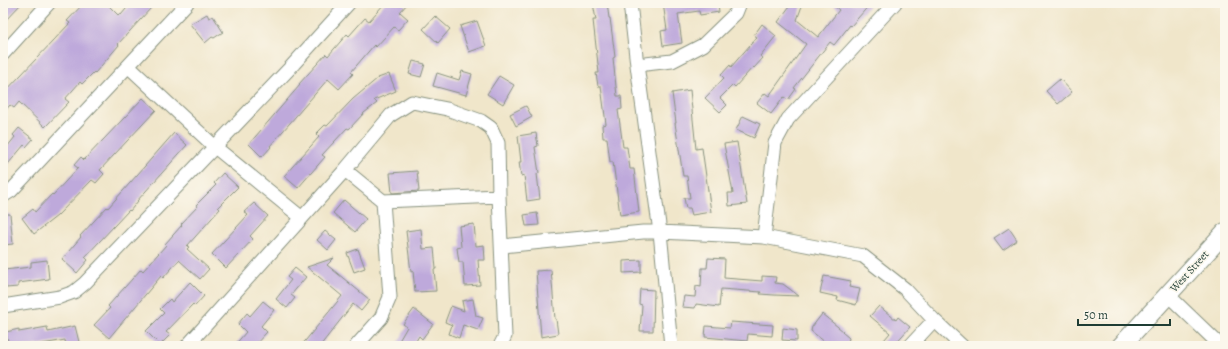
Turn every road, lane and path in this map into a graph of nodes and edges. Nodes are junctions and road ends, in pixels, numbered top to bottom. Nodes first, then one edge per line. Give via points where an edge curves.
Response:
1 (49, 3) edge
2 (187, 3) edge
3 (349, 3) edge
4 (630, 3) edge
5 (740, 3) edge
6 (895, 3) edge
7 (3, 54) edge
8 (637, 65) junction
9 (128, 66) junction
10 (215, 147) junction
11 (345, 170) junction
12 (3, 196) edge
13 (499, 196) junction
14 (383, 201) junction
15 (302, 218) junction
16 (660, 232) junction
17 (1225, 232) edge
18 (764, 237) junction
19 (502, 246) junction
20 (1168, 295) junction
21 (3, 306) edge
22 (934, 320) junction
23 (187, 346) edge
24 (356, 346) edge
25 (500, 346) edge
26 (672, 346) edge
27 (910, 346) edge
28 (962, 346) edge
29 (1121, 346) edge
30 (1221, 346) edge

1 - 7 street
2 - 9 street
3 - 10 street
4 - 8 street
5 - 8 street via 736,13 703,45 672,61
6 - 18 street via 788,119 774,144
8 - 16 street
9 - 10 street
9 - 12 street via 11,191
10 - 15 street
10 - 21 street via 74,292 60,297
11 - 13 street via 391,115 412,102 447,109 481,121 491,128 498,143
11 - 14 street
11 - 15 street
13 - 14 street
13 - 19 street
14 - 24 street via 390,297 381,318
15 - 23 street
16 - 18 street
16 - 19 street
16 - 26 street
17 - 20 street, West Street
18 - 22 street via 863,256 905,289
19 - 25 street via 505,336
20 - 29 street, West Street
20 - 30 street
22 - 27 street
22 - 28 street

